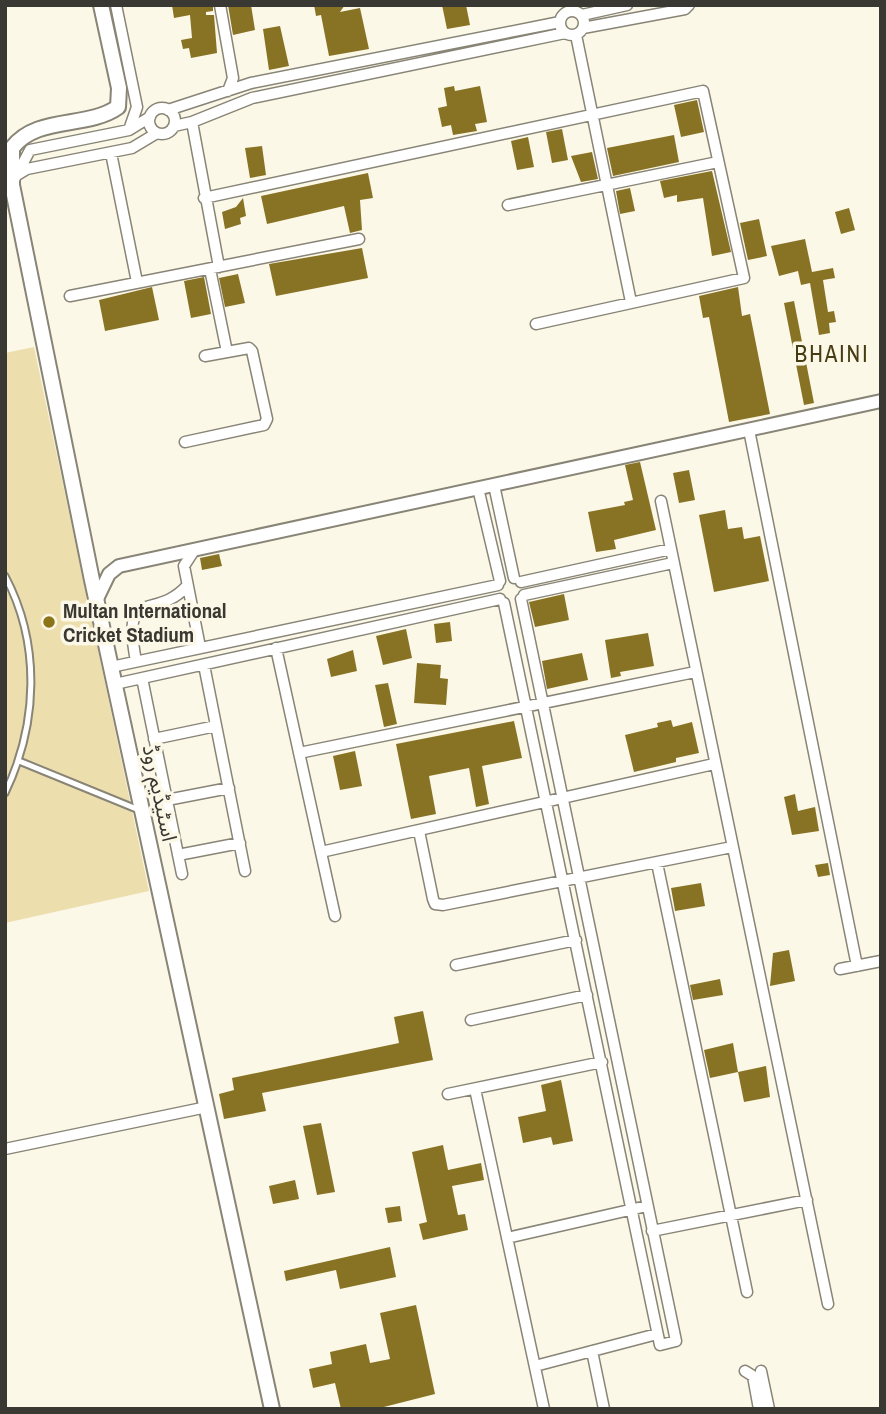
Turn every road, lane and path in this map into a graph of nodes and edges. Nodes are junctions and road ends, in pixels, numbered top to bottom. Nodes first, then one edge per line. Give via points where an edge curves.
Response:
1 (101, 5) edge
2 (116, 5) edge
3 (220, 5) edge
4 (558, 5) edge
5 (627, 5) edge
6 (689, 5) edge
7 (577, 10) edge
8 (560, 20) junction
9 (575, 32) junction
10 (228, 91) junction
11 (168, 110) junction
12 (593, 115) junction
13 (149, 117) junction
14 (192, 122) junction
15 (174, 126) junction
16 (129, 130) junction
17 (157, 133) junction
18 (111, 153) junction
19 (718, 162) junction
20 (14, 180) junction
21 (607, 185) junction
22 (204, 198) junction
23 (509, 205) dead end
24 (359, 239) dead end
25 (215, 268) junction
26 (137, 282) junction
27 (70, 296) dead end
28 (631, 302) junction
29 (536, 324) dead end
30 (227, 352) junction
31 (205, 356) dead end
32 (881, 401) edge
33 (749, 430) junction
34 (185, 442) dead end
35 (494, 485) junction
36 (478, 488) junction
37 (661, 501) dead end
38 (195, 549) junction
39 (671, 549) junction
40 (673, 563) junction
41 (5, 576) edge
42 (518, 580) junction
43 (499, 583) junction
44 (187, 586) junction
45 (522, 597) junction
46 (96, 601) junction
47 (502, 601) junction
48 (200, 647) junction
49 (276, 649) junction
50 (136, 661) junction
51 (204, 664) junction
52 (111, 667) junction
53 (695, 672) junction
54 (142, 678) junction
55 (115, 684) junction
56 (542, 702) junction
57 (526, 706) junction
58 (216, 726) junction
59 (155, 739) junction
60 (299, 753) junction
61 (19, 761) junction
62 (714, 764) junction
63 (229, 788) junction
64 (5, 793) edge
65 (562, 797) junction
66 (167, 800) junction
67 (547, 802) junction
68 (142, 811) junction
69 (419, 831) junction
70 (240, 843) junction
71 (732, 847) junction
72 (321, 852) junction
73 (178, 855) junction
74 (657, 863) junction
75 (245, 871) dead end
76 (182, 874) dead end
77 (579, 879) junction
78 (563, 883) junction
79 (335, 916) dead end
80 (576, 940) junction
81 (881, 961) edge
82 (456, 965) dead end
83 (857, 966) junction
84 (840, 969) dead end
85 (587, 995) junction
86 (471, 1020) dead end
87 (602, 1062) junction
88 (475, 1088) junction
89 (448, 1094) dead end
90 (207, 1107) junction
91 (5, 1149) edge
92 (807, 1200) junction
93 (647, 1206) junction
94 (633, 1210) junction
95 (732, 1215) junction
96 (652, 1231) junction
97 (507, 1238) junction
98 (747, 1292) dead end
99 (828, 1304) dead end
100 (657, 1334) junction
101 (593, 1351) junction
102 (535, 1366) junction
103 (745, 1371) dead end
104 (761, 1371) dead end
105 (272, 1409) edge
106 (544, 1409) edge
107 (604, 1409) edge
108 (759, 1409) edge
109 (769, 1409) edge

1 - 20 main road, اسٹیڈیم روڈ via 119,88 118,107 24,136 12,148
2 - 16 street via 137,107
3 - 10 street via 233,78
4 - 8 street
5 - 7 street
6 - 9 street
7 - 8 street
7 - 9 street
8 - 9 street
8 - 10 street
9 - 12 street
9 - 14 street via 252,98
10 - 11 street
11 - 13 street via 156,109
11 - 15 street
12 - 19 street via 703,91
12 - 21 street
12 - 22 street
13 - 16 street
13 - 17 street
14 - 15 street
14 - 22 street
15 - 17 street via 167,133
16 - 20 street via 30,150
17 - 18 street via 132,148
18 - 20 street via 27,169
18 - 26 street
19 - 21 street
19 - 28 street via 744,278
20 - 46 main road, اسٹیڈیم روڈ
21 - 23 street
21 - 28 street
22 - 25 street
24 - 25 street
25 - 26 street
25 - 30 street
26 - 27 street
28 - 29 street
30 - 31 street
30 - 34 street via 252,351 267,419 264,425
32 - 33 street
33 - 35 street
33 - 83 street
35 - 36 street
35 - 42 street
36 - 38 street
36 - 43 street
37 - 39 street
38 - 44 street via 184,566
38 - 46 street via 119,566 109,574
39 - 40 street
39 - 42 street
40 - 45 street
40 - 53 street
41 - 61 lane via 24,624 31,670 28,725
42 - 43 street
42 - 45 street
43 - 47 street
43 - 48 street
44 - 48 street
44 - 50 street via 171,599 145,606 135,614 131,634
45 - 47 street via 512,604
45 - 56 street
46 - 52 main road, اسٹیڈیم روڈ
47 - 49 street
47 - 57 street
48 - 50 street
49 - 51 street
49 - 60 street
50 - 52 street
51 - 54 street
51 - 58 street
52 - 55 main road, اسٹیڈیم روڈ
53 - 56 street
53 - 62 street
54 - 55 street
54 - 59 street
55 - 68 main road, اسٹیڈیم روڈ
56 - 57 street
56 - 65 street
57 - 60 street
57 - 67 street
58 - 59 street
58 - 63 street
59 - 66 street
60 - 72 street
61 - 64 lane
61 - 68 lane
62 - 65 street
62 - 71 street
63 - 66 street
63 - 70 street
65 - 67 street
65 - 77 street
66 - 73 street
67 - 69 street
67 - 78 street
68 - 90 main road, اسٹیڈیم روڈ
69 - 72 street
69 - 78 street via 435,904
70 - 73 street
70 - 75 street
71 - 74 street
71 - 92 street
72 - 79 street
73 - 76 street
74 - 77 street
74 - 95 street
77 - 78 street
77 - 93 street
78 - 80 street
80 - 82 street
80 - 85 street
81 - 83 street
83 - 84 street
85 - 86 street
85 - 87 street
87 - 88 street
87 - 94 street
88 - 89 street
88 - 97 street
90 - 91 street
90 - 105 main road, اسٹیڈیم روڈ
92 - 95 street
92 - 99 street
93 - 94 street
93 - 96 street
94 - 97 street
94 - 100 street
95 - 96 street
95 - 98 street
96 - 100 street via 676,1342 660,1345
97 - 102 street
100 - 101 street
101 - 102 street
101 - 107 street
102 - 106 street
103 - 108 street via 753,1376
104 - 109 street

